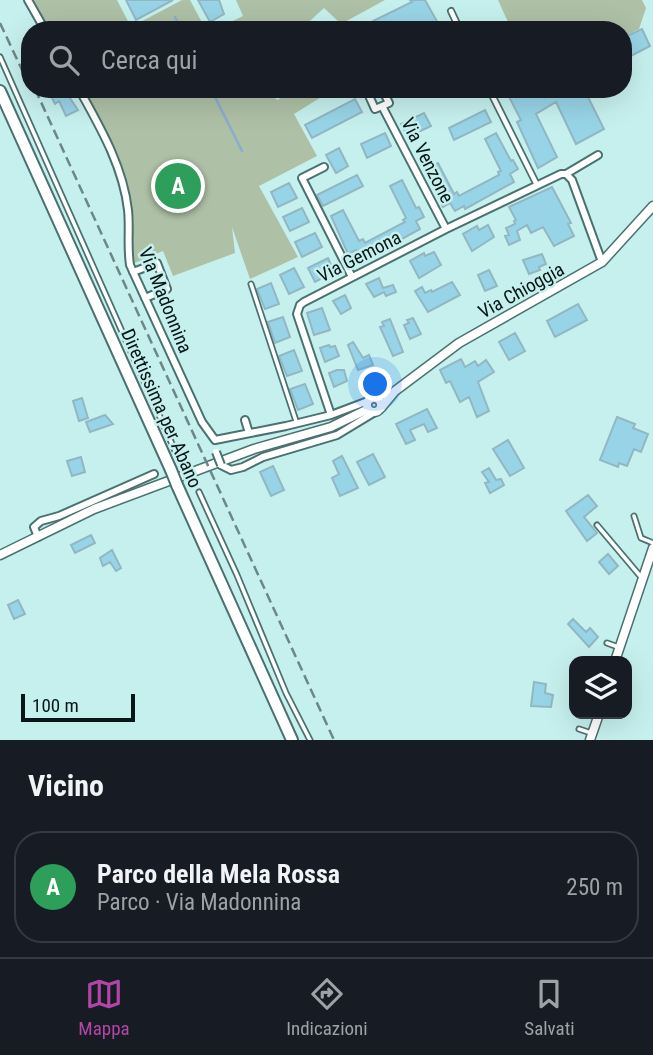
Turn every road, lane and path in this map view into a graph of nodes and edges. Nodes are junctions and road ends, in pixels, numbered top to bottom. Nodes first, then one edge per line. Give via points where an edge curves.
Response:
1 (28, 0) edge
2 (451, 11) dead end
3 (40, 21) edge
4 (456, 21) edge
5 (0, 57) edge
6 (0, 91) edge
7 (84, 98) edge
8 (370, 98) edge
9 (386, 98) edge
10 (494, 98) edge
11 (382, 106) junction
12 (598, 155) dead end
13 (324, 167) dead end
14 (566, 174) junction
15 (537, 185) junction
16 (653, 206) edge
17 (446, 229) junction
18 (602, 262) junction
19 (133, 272) junction
20 (352, 277) junction
21 (251, 284) dead end
22 (145, 298) junction
23 (373, 406) junction
24 (331, 415) junction
25 (246, 420) dead end
26 (297, 424) junction
27 (249, 433) junction
28 (215, 440) junction
29 (176, 453) dead end
30 (154, 474) dead end
31 (199, 492) dead end
32 (634, 516) dead end
33 (597, 525) dead end
34 (38, 537) junction
35 (653, 545) edge
36 (0, 555) edge
37 (642, 578) junction
38 (607, 643) dead end
39 (620, 648) junction
40 (617, 656) edge
41 (596, 719) edge
42 (579, 729) dead end
43 (591, 737) edge
44 (292, 740) edge
45 (310, 740) edge

1 - 3 street
2 - 4 street
5 - 29 lane
6 - 44 highway, Direttissima per Abano, bridge
7 - 19 street, Via Madonnina via 115,157 124,186
8 - 11 street, Via Venzone via 376,109
9 - 11 street, Via Venzone via 388,103
10 - 15 street
11 - 17 street, Via Venzone
12 - 14 street, Via Gemona
13 - 20 street via 302,177
14 - 15 street, Via Gemona
14 - 18 street
15 - 17 street, Via Gemona
16 - 18 street, Via Chioggia
17 - 20 street, Via Gemona
18 - 23 street, Via Chioggia via 459,343
19 - 22 street, Via Madonnina
19 - 22 street via 157,264 167,289
20 - 24 street, Via Gemona via 297,310
21 - 26 lane
22 - 28 street, Via Madonnina via 202,422
23 - 24 street, Via Chioggia
23 - 28 street, Via Chioggia, bridge via 337,435 231,470 221,464
23 - 34 street, Via Chioggia via 331,427 254,449 94,509
24 - 26 street, Via Chioggia
25 - 27 street
26 - 27 street, Via Chioggia
27 - 28 street, Via Chioggia
30 - 34 street, Via Chioggia via 41,521 34,527
31 - 45 lane
32 - 35 lane via 641,538
33 - 37 lane
34 - 36 street, Via Chioggia
35 - 37 street
37 - 39 street
38 - 39 lane
39 - 40 street
41 - 43 street
42 - 43 lane

